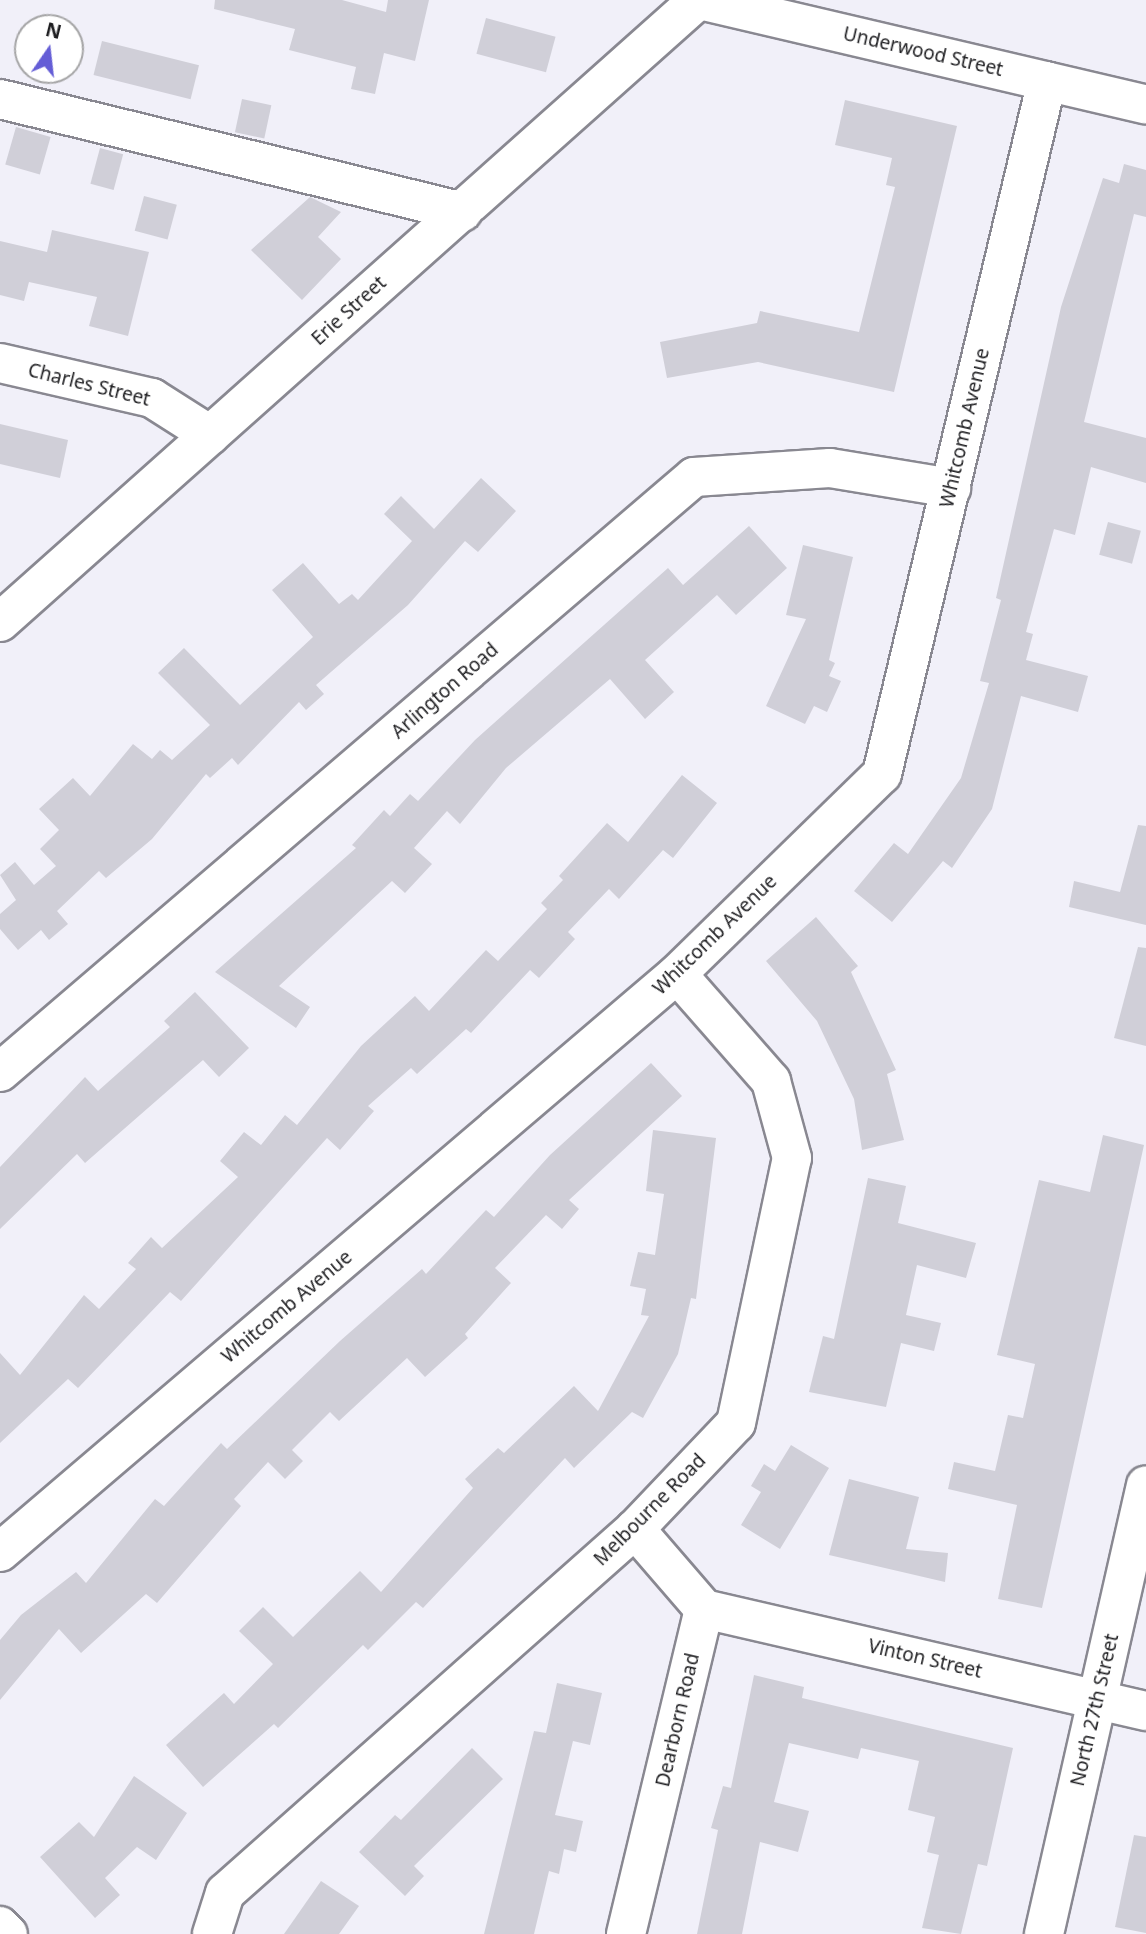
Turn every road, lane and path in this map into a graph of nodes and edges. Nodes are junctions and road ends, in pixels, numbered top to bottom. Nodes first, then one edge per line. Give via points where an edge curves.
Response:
1 (699, 0) edge
2 (1047, 81) junction
3 (0, 99) edge
4 (1146, 105) edge
5 (462, 212) junction
6 (0, 363) edge
7 (210, 435) junction
8 (951, 488) junction
9 (0, 622) edge
10 (677, 974) junction
11 (0, 1072) edge
12 (1146, 1485) edge
13 (635, 1529) junction
14 (0, 1552) edge
15 (704, 1609) junction
16 (1098, 1698) junction
17 (1146, 1711) edge
18 (0, 1926) edge
19 (8, 1934) edge
20 (212, 1934) edge
21 (626, 1934) edge
22 (1044, 1934) edge

1 - 2 street, Underwood Street
1 - 5 street, Erie Street
2 - 4 street, Underwood Street
2 - 8 street, Whitcomb Avenue
3 - 5 street
5 - 7 street, Erie Street
6 - 7 street, Charles Street via 152,398
7 - 9 street, Erie Street
8 - 10 street, Whitcomb Avenue via 882,774
8 - 11 street, Arlington Road via 830,468 694,477
10 - 13 street, Melbourne Road via 771,1081 792,1158 736,1423
10 - 14 street, Whitcomb Avenue
12 - 16 street, North 27th Street
13 - 15 street
13 - 20 street, Melbourne Road via 225,1893
15 - 16 street, Vinton Street
15 - 21 street, Dearborn Road
16 - 17 street, Vinton Street
16 - 22 street, North 27th Street
18 - 19 street

